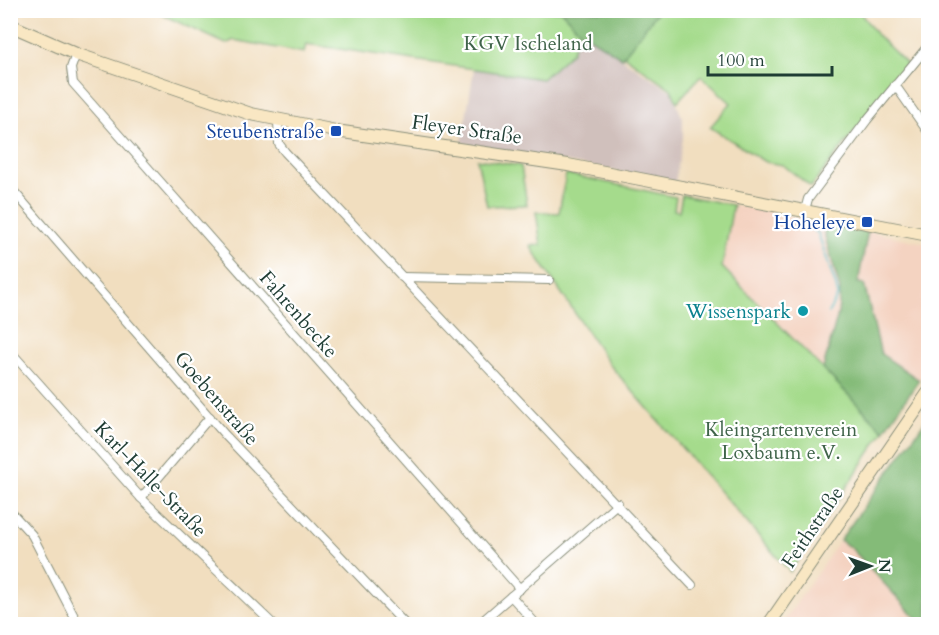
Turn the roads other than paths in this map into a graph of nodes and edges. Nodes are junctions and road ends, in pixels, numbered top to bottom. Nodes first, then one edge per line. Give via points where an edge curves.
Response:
1 (10, 25) edge
2 (928, 46) edge
3 (76, 54) junction
4 (895, 85) junction
5 (278, 120) junction
6 (928, 132) edge
7 (10, 187) edge
8 (805, 210) junction
9 (928, 235) edge
10 (402, 277) junction
11 (549, 280) dead end
12 (10, 351) edge
13 (928, 393) edge
14 (210, 417) junction
15 (141, 498) junction
16 (618, 503) junction
17 (10, 511) edge
18 (692, 585) dead end
19 (520, 589) junction
20 (511, 597) junction
21 (78, 624) edge
22 (273, 624) edge
23 (405, 624) edge
24 (479, 624) edge
25 (536, 624) edge
26 (769, 624) edge

1 - 3 street, Fleyer Straße
2 - 4 street
3 - 5 street, Fleyer Straße via 205,100
3 - 19 street, Fahrenbecke via 71,68 73,83
4 - 6 street
4 - 8 street via 808,199
5 - 8 street, Fleyer Straße via 568,165
5 - 10 street via 279,144
7 - 14 street, Goebenstraße
8 - 9 street, Fleyer Straße
10 - 11 street
10 - 16 street
12 - 15 street, Karl-Halle-Straße
13 - 26 street, Feithstraße
14 - 15 street
14 - 23 street, Goebenstraße
15 - 22 street, Karl-Halle-Straße
16 - 18 street
16 - 19 street
17 - 21 street via 32,535
19 - 20 street
20 - 24 street
20 - 25 street

